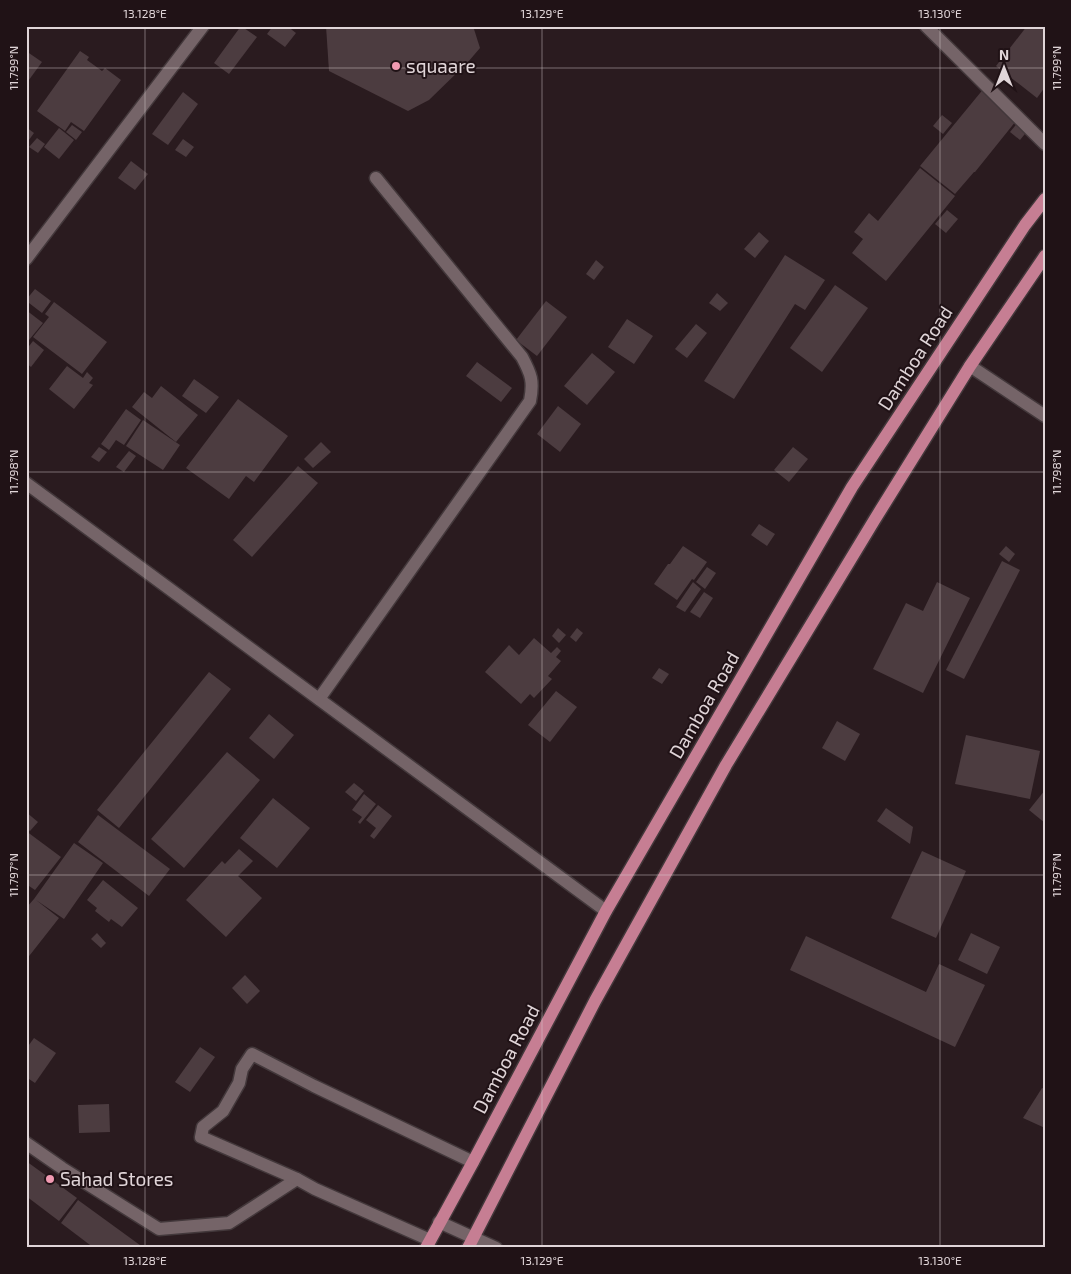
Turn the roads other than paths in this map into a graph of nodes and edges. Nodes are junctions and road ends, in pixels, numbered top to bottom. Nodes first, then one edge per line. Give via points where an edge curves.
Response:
1 (203, 26) edge
2 (926, 26) edge
3 (1045, 144) edge
4 (376, 178) dead end
5 (1045, 199) edge
6 (1045, 256) edge
7 (26, 259) edge
8 (970, 366) junction
9 (1045, 416) edge
10 (26, 483) edge
11 (319, 699) junction
12 (606, 911) junction
13 (26, 1143) edge
14 (473, 1162) junction
15 (297, 1178) junction
16 (440, 1222) junction
17 (471, 1242) edge
18 (428, 1244) edge
19 (496, 1248) edge

1 - 7 street
2 - 3 street
4 - 11 street via 522,357 530,371 532,389 530,401
5 - 12 main road, Damboa Road via 852,487
6 - 8 main road
8 - 9 street
8 - 17 main road via 726,765 595,1001
10 - 11 street
11 - 12 street
12 - 14 main road, Damboa Road
13 - 15 street via 159,1229 229,1223
14 - 15 street via 252,1054 223,1111 204,1126 201,1137
14 - 16 main road, Damboa Road
15 - 18 street via 315,1190
16 - 17 street
16 - 18 main road, Damboa Road
17 - 19 street

